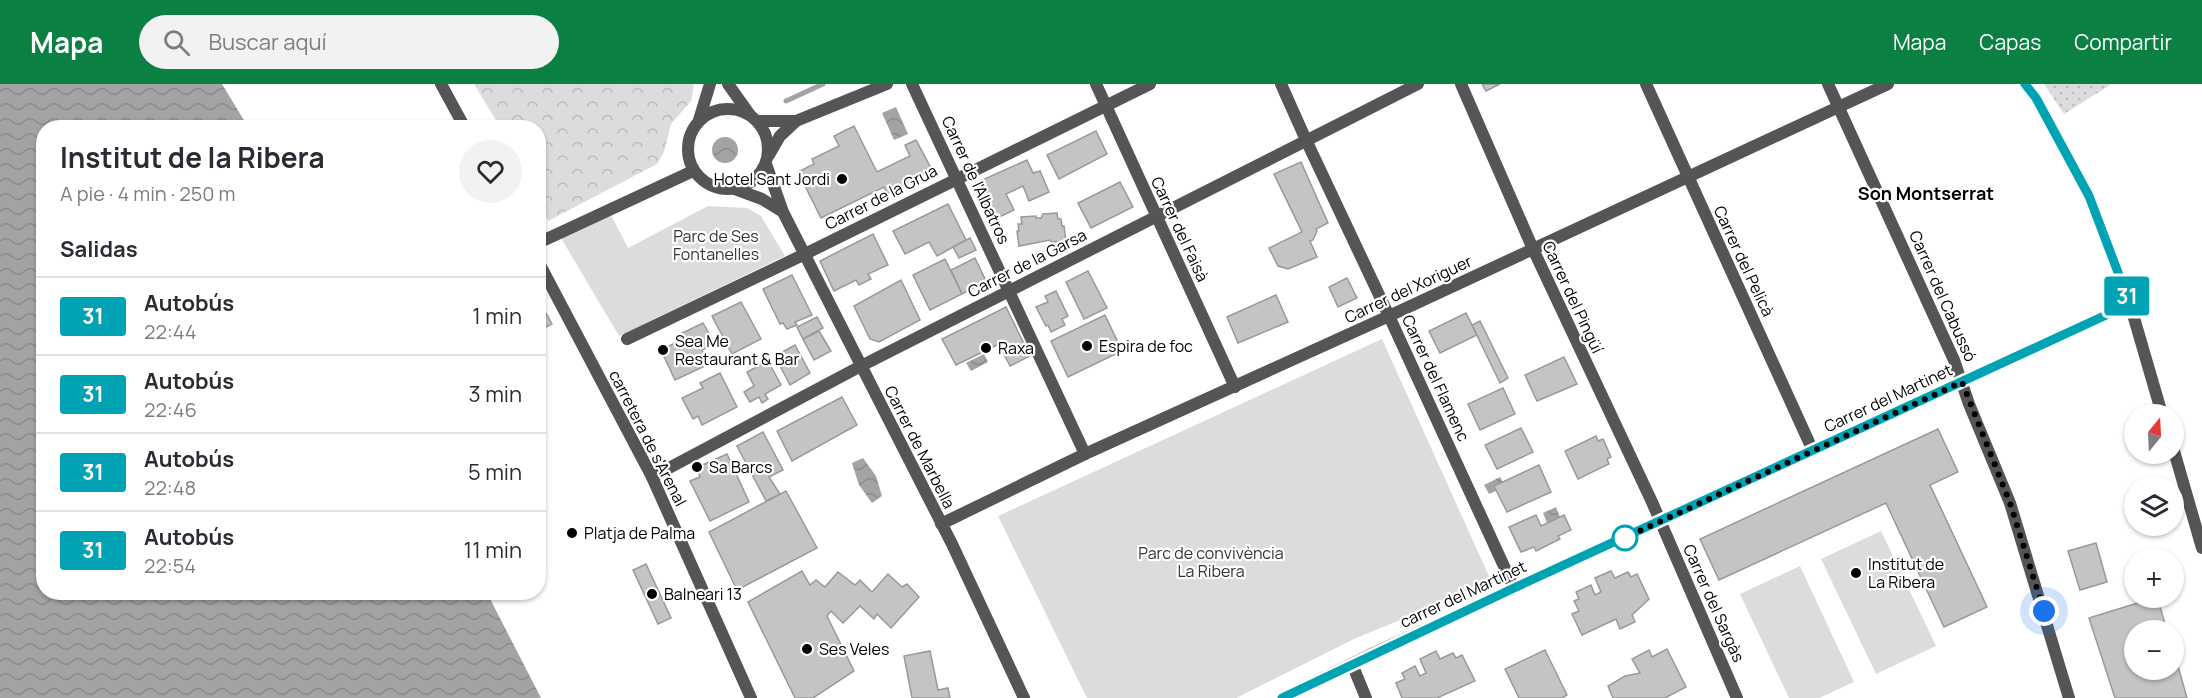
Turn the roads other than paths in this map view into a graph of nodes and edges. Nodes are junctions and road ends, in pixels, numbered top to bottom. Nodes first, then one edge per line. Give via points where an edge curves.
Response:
1 (441, 84) edge
2 (710, 84) edge
3 (728, 84) edge
4 (886, 84) edge
5 (912, 84) edge
6 (1096, 84) edge
7 (1150, 84) edge
8 (1281, 84) edge
9 (1418, 84) edge
10 (1461, 84) edge
11 (1646, 84) edge
12 (1828, 84) edge
13 (1888, 84) edge
14 (2025, 84) edge
15 (1105, 105) junction
16 (1840, 107) junction
17 (754, 118) junction
18 (461, 120) edge
19 (699, 120) junction
20 (796, 121) junction
21 (1306, 140) junction
22 (767, 161) junction
23 (693, 171) junction
24 (1687, 177) junction
25 (958, 178) junction
26 (735, 189) junction
27 (783, 212) junction
28 (1156, 217) junction
29 (546, 239) edge
30 (1533, 249) junction
31 (804, 254) junction
32 (546, 276) edge
33 (1009, 291) junction
34 (2130, 304) junction
35 (1389, 316) junction
36 (627, 339) dead end
37 (861, 366) junction
38 (1962, 382) junction
39 (1235, 387) junction
40 (2159, 404) edge
41 (1813, 451) junction
42 (1085, 454) junction
43 (2178, 464) edge
44 (652, 477) junction
45 (1660, 522) junction
46 (941, 524) junction
47 (2202, 548) edge
48 (1514, 588) junction
49 (1352, 664) junction
50 (751, 698) edge
51 (1024, 698) edge
52 (1282, 698) edge
53 (1366, 698) edge
54 (1737, 698) edge
55 (2069, 698) edge

1 - 18 street
2 - 19 street
3 - 17 street
4 - 20 street
5 - 25 street, Carrer de l'Albatros
6 - 15 street, Carrer del Faisà
7 - 15 street, Carrer de la Grua
8 - 21 street, Carrer del Flamenc
9 - 21 street, Carrer de la Garsa
10 - 30 street, Carrer del Pingüí
11 - 24 street, Carrer del Pelicà
12 - 16 street, Carrer del Cabussó
13 - 16 street, Carrer del Xoriguer
14 - 34 street via 2089,196
15 - 25 street, Carrer de la Grua
15 - 28 street, Carrer del Faisà
16 - 24 street, Carrer del Xoriguer
16 - 38 street, Carrer del Cabussó
17 - 19 street via 736,110 718,110
17 - 20 street
17 - 22 street via 767,138
19 - 23 street via 689,138
20 - 22 street via 780,136
21 - 28 street, Carrer de la Garsa
21 - 35 street, Carrer del Flamenc
22 - 26 street via 752,182
22 - 27 street, Carrer de Marbella
23 - 26 street via 705,183
23 - 29 street
24 - 30 street, Carrer del Xoriguer
24 - 41 street, Carrer del Pelicà
25 - 31 street, Carrer de la Grua
25 - 33 street, Carrer de l'Albatros
26 - 27 street
27 - 31 street, Carrer de Marbella
28 - 33 street, Carrer de la Garsa
28 - 39 street, Carrer del Faisà
30 - 35 street, Carrer del Xoriguer
30 - 45 street, Carrer del Pingüí
31 - 36 street, Carrer de la Grua
31 - 37 street, Carrer de Marbella
32 - 44 street, carretera de s'Arenal
33 - 37 street, Carrer de la Garsa
33 - 42 street, Carrer de l'Albatros
34 - 38 street, Carrer del Martinet
34 - 40 street
35 - 39 street, Carrer del Xoriguer
35 - 48 street, Carrer del Flamenc
37 - 44 street, Carrer de la Garsa
37 - 46 street, Carrer de Marbella
38 - 41 street, Carrer del Martinet
38 - 55 street, Carrer del Cabussó via 2010,503
39 - 42 street, Carrer del Xoriguer
41 - 45 street, Carrer del Martinet
42 - 46 street, Carrer del Xoriguer
43 - 47 street
44 - 50 street, carretera de s'Arenal
45 - 48 street, carrer del Martinet
45 - 54 street, Carrer del Sargàs
46 - 51 street, Carrer de Marbella
48 - 49 street, carrer del Martinet
49 - 52 street, carrer del Martinet
49 - 53 street

